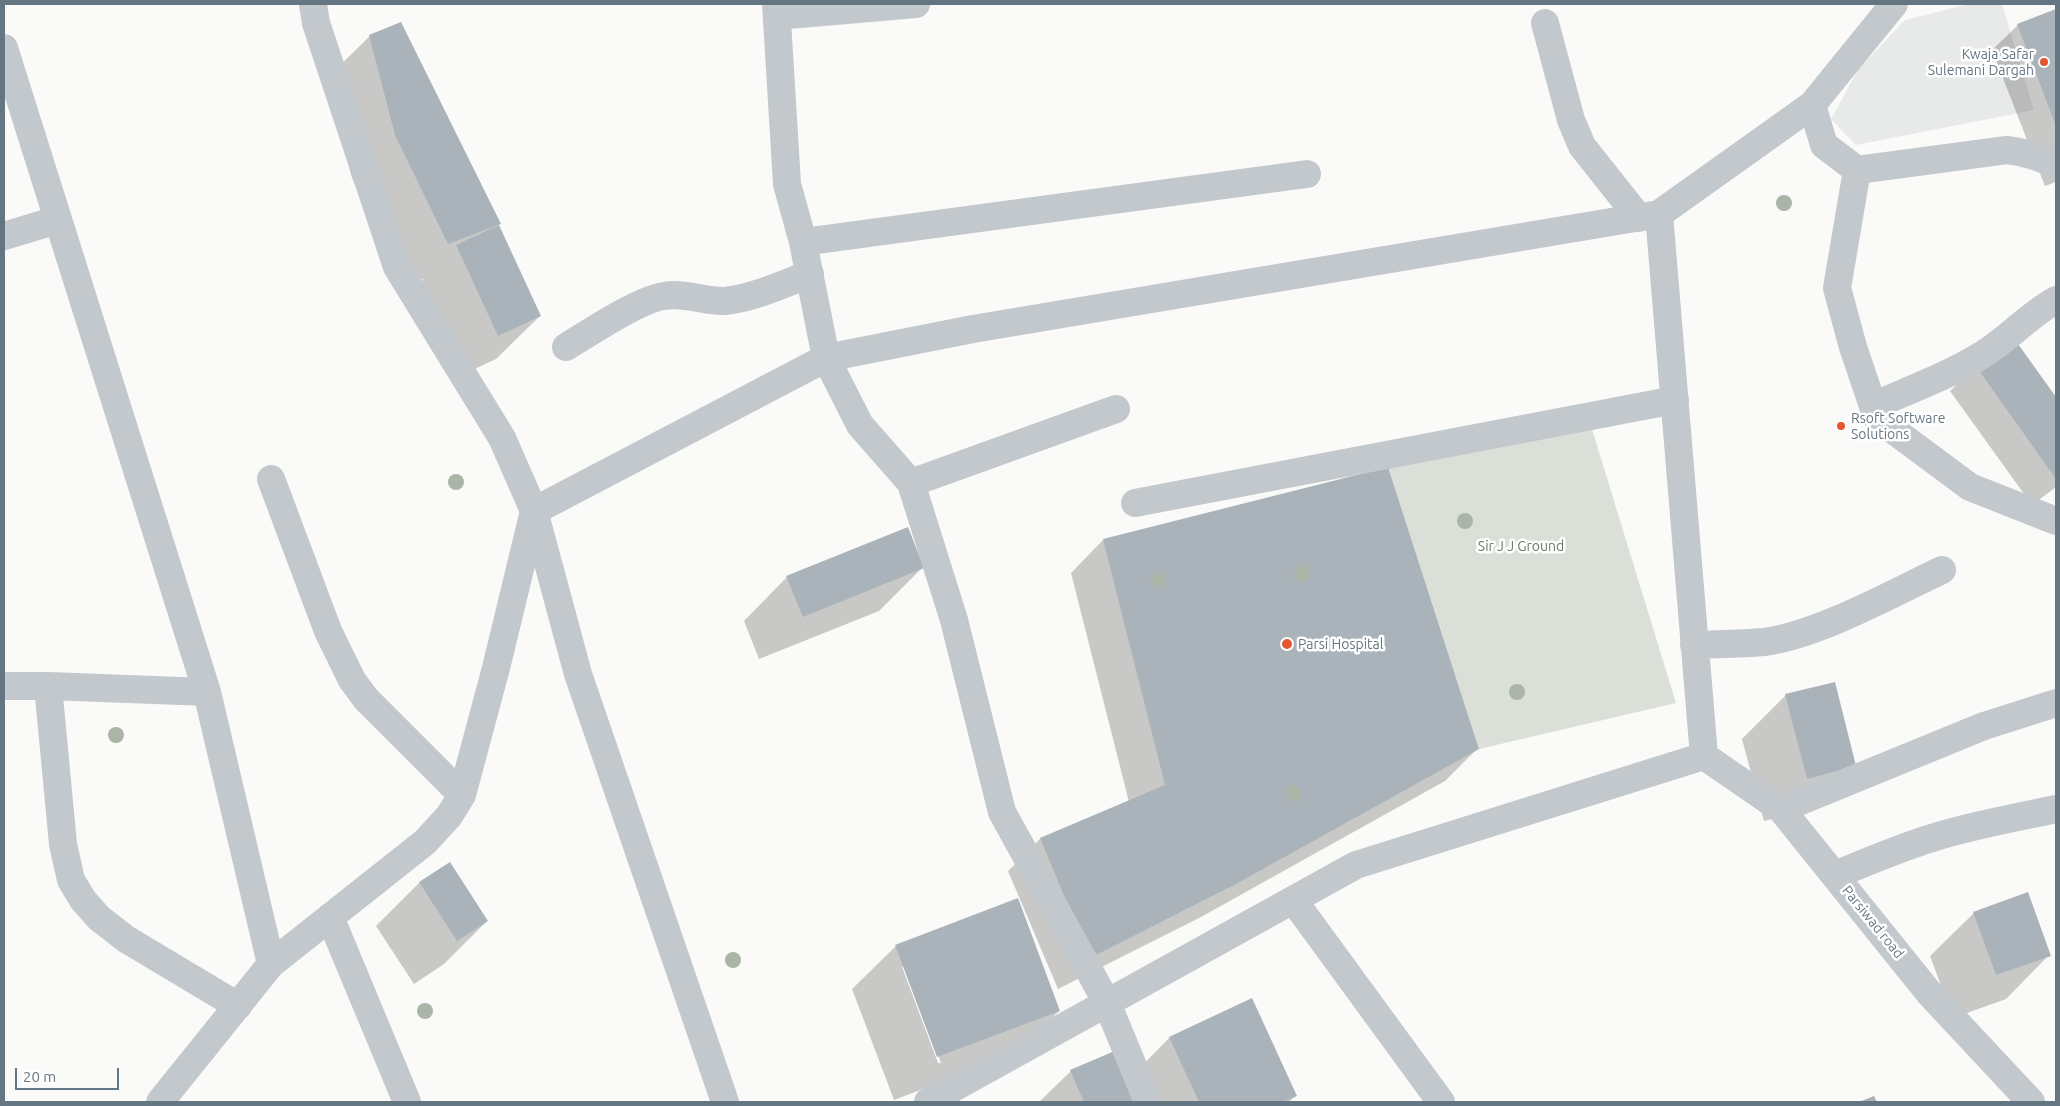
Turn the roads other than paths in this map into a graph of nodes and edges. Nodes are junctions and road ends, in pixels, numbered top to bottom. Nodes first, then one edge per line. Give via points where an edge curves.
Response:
1 (313, 4) edge
2 (916, 4) edge
3 (1894, 4) edge
4 (776, 10) edge
5 (1545, 23) dead end
6 (4, 48) edge
7 (1812, 105) junction
8 (2056, 165) edge
9 (1857, 170) junction
10 (1307, 174) dead end
11 (1649, 216) junction
12 (57, 220) junction
13 (4, 236) edge
14 (803, 242) junction
15 (810, 274) junction
16 (2056, 300) edge
17 (566, 347) dead end
18 (826, 358) junction
19 (1675, 400) junction
20 (1873, 406) junction
21 (1116, 409) dead end
22 (270, 479) dead end
23 (911, 483) junction
24 (1136, 504) dead end
25 (534, 512) junction
26 (2056, 521) edge
27 (1942, 570) dead end
28 (1694, 645) junction
29 (4, 686) edge
30 (48, 686) junction
31 (207, 692) junction
32 (2056, 704) edge
33 (1704, 756) junction
34 (462, 795) junction
35 (1781, 809) junction
36 (2056, 809) edge
37 (1835, 875) junction
38 (1294, 901) junction
39 (330, 917) junction
40 (271, 964) junction
41 (1107, 1003) junction
42 (238, 1006) junction
43 (160, 1102) edge
44 (407, 1102) edge
45 (725, 1102) edge
46 (928, 1102) edge
47 (1148, 1102) edge
48 (1441, 1102) edge
49 (2031, 1102) edge

1 - 25 street via 316,23 397,267 502,438
2 - 4 street
3 - 7 street
4 - 14 street via 787,184
5 - 11 street via 1571,120 1582,146
6 - 12 street
7 - 9 street via 1824,145
7 - 11 street
8 - 9 street via 2036,155 2007,150
9 - 20 street via 1837,288
10 - 14 street
11 - 18 street via 981,328
11 - 19 street
12 - 13 street
12 - 31 street
14 - 15 street
15 - 17 street via 726,301 680,295 648,300
15 - 18 street
16 - 20 street via 1972,361
18 - 23 street via 860,425
18 - 25 street
19 - 24 street
19 - 28 street
20 - 26 street via 1876,418 1970,487
21 - 23 street
22 - 34 street via 328,631 352,680 366,699
23 - 41 street via 954,620 1002,812
25 - 34 street
25 - 45 street via 578,674
27 - 28 street via 1834,620 1798,633 1764,642
28 - 33 street
29 - 30 street
30 - 31 street
30 - 42 street via 63,844 71,880 99,918 126,939
31 - 40 street
32 - 35 street via 1984,726
33 - 35 street, Parsiwad road
33 - 38 street via 1356,865
34 - 39 street via 449,816 425,842
35 - 37 street, Parsiwad road
36 - 37 street via 1932,838
37 - 49 street, Parsiwad road via 1930,994
38 - 41 street
38 - 48 street
39 - 40 street
39 - 44 street
40 - 42 street
41 - 46 street
41 - 47 street
42 - 43 street

